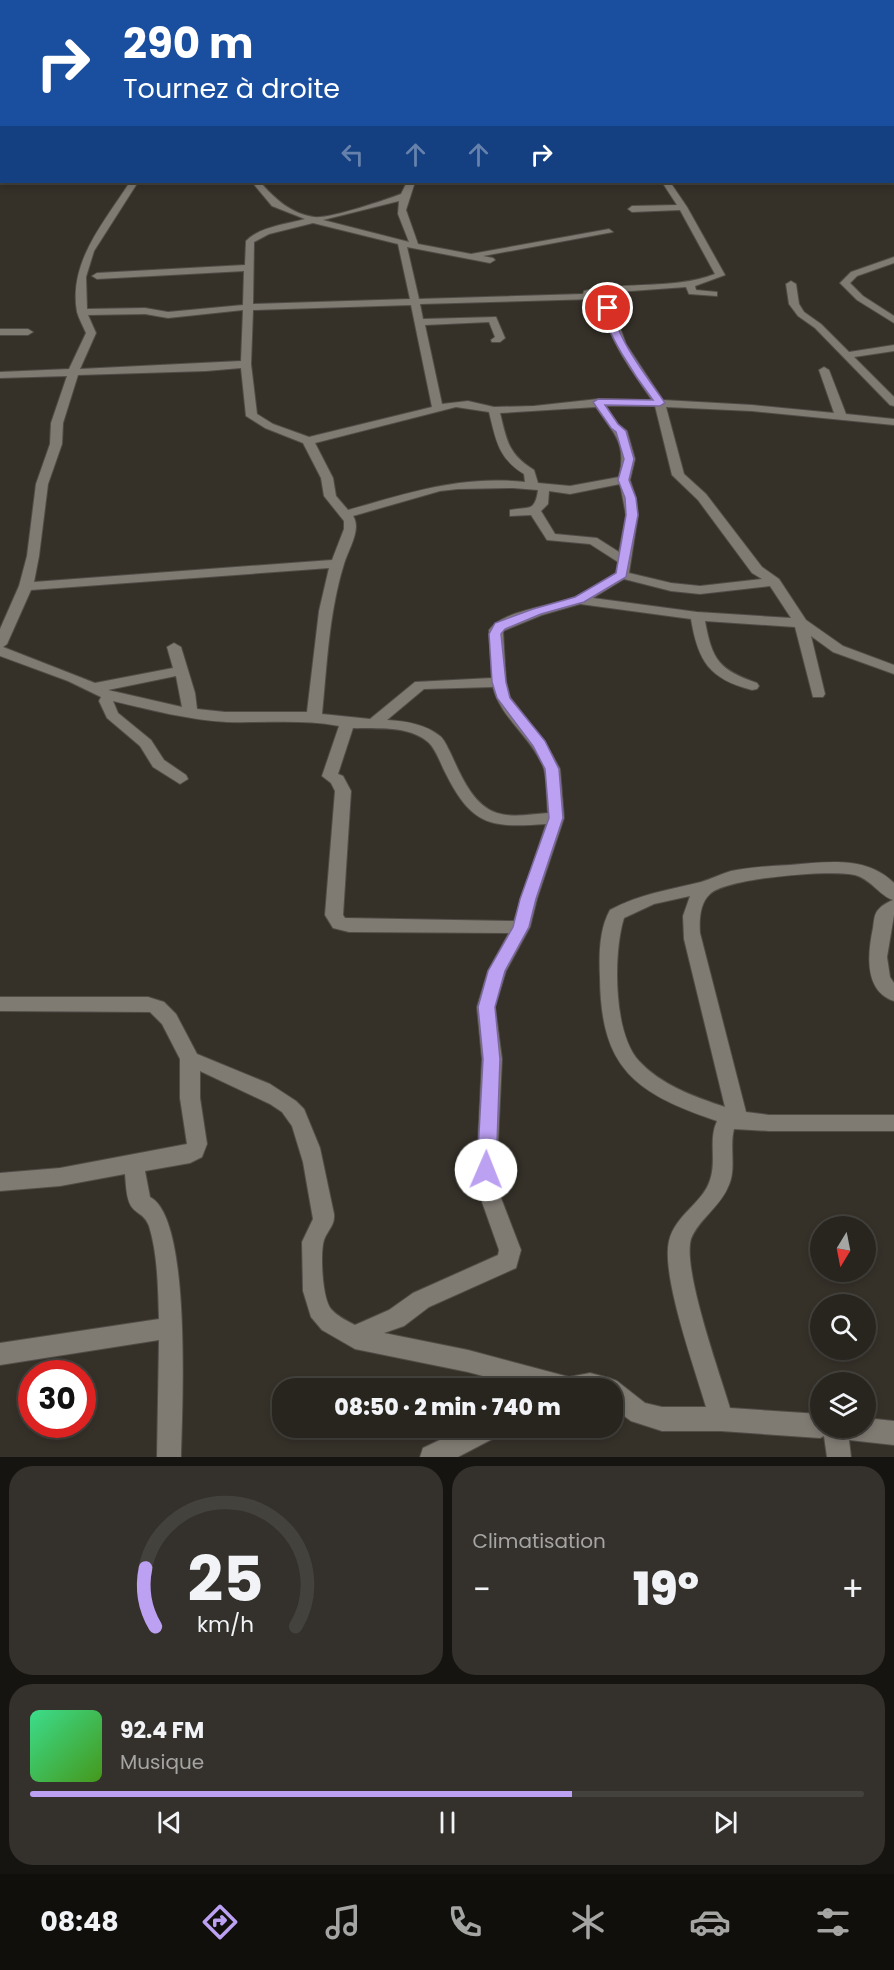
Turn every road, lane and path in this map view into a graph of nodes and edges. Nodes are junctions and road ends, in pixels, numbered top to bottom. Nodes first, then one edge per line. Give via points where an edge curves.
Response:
1 (478, 0) edge
2 (484, 0) edge
3 (570, 0) edge
4 (582, 0) edge
5 (133, 183) edge
6 (257, 183) edge
7 (410, 183) edge
8 (667, 183) edge
9 (404, 196) junction
10 (683, 207) junction
11 (632, 209) dead end
12 (311, 219) junction
13 (609, 232) dead end
14 (402, 242) junction
15 (414, 245) junction
16 (463, 256) junction
17 (490, 260) dead end
18 (894, 260) edge
19 (249, 268) junction
20 (97, 276) dead end
21 (689, 283) junction
22 (791, 284) dead end
23 (714, 294) dead end
24 (486, 299) junction
25 (415, 302) junction
26 (248, 307) junction
27 (608, 308) dead end
28 (82, 312) junction
29 (494, 319) junction
30 (894, 320) edge
31 (419, 322) junction
32 (0, 332) edge
33 (28, 332) dead end
34 (496, 340) dead end
35 (894, 348) edge
36 (847, 356) junction
37 (246, 364) junction
38 (824, 370) dead end
39 (74, 371) junction
40 (0, 375) edge
41 (598, 402) junction
42 (660, 403) junction
43 (894, 404) edge
44 (438, 409) junction
45 (494, 410) junction
46 (841, 416) junction
47 (893, 421) edge
48 (308, 441) junction
49 (624, 480) junction
50 (538, 487) junction
51 (535, 511) junction
52 (514, 513) dead end
53 (347, 514) junction
54 (337, 564) junction
55 (623, 568) junction
56 (774, 582) junction
57 (26, 586) junction
58 (580, 600) junction
59 (697, 616) junction
60 (801, 623) junction
61 (0, 644) edge
62 (174, 647) dead end
63 (0, 651) edge
64 (894, 670) edge
65 (181, 671) junction
66 (499, 682) junction
67 (752, 686) dead end
68 (94, 688) junction
69 (818, 694) dead end
70 (110, 696) junction
71 (190, 713) junction
72 (314, 717) junction
73 (347, 723) junction
74 (375, 723) junction
75 (180, 779) dead end
76 (556, 818) junction
77 (706, 887) junction
78 (894, 894) edge
79 (894, 906) edge
80 (521, 927) junction
81 (894, 994) edge
82 (0, 1004) edge
83 (190, 1059) junction
84 (738, 1119) junction
85 (894, 1123) edge
86 (133, 1164) junction
87 (0, 1182) edge
88 (169, 1328) junction
89 (355, 1338) junction
90 (0, 1354) edge
91 (531, 1378) edge
92 (623, 1401) edge
93 (721, 1419) junction
94 (810, 1425) edge
95 (876, 1431) edge
96 (894, 1433) edge
97 (470, 1438) edge
98 (836, 1438) edge
99 (169, 1457) edge
100 (432, 1457) edge
101 (839, 1457) edge

1 - 2 street
3 - 4 street
5 - 28 street via 90,251 81,277
6 - 12 street via 275,204
7 - 9 street
8 - 10 street
9 - 12 street
9 - 15 street via 404,219 412,230
10 - 11 street
10 - 21 street via 720,275
12 - 14 street
12 - 19 street via 254,237 248,246
13 - 16 street
14 - 15 street
14 - 25 street
15 - 16 street
16 - 17 street
18 - 30 street via 854,274 845,283
19 - 20 street
19 - 26 street
21 - 23 street via 692,292
21 - 24 street via 613,288 591,294
22 - 36 street via 794,304 801,314
24 - 25 street
24 - 29 street
25 - 26 street
25 - 31 street
26 - 28 street via 168,315
26 - 37 street
27 - 42 street via 609,318 638,372
28 - 39 street via 91,333
29 - 31 street
29 - 34 street via 500,338
31 - 44 street
32 - 33 street
35 - 36 street
36 - 43 street
37 - 39 street
37 - 48 street via 252,416
38 - 46 street
39 - 40 street
39 - 57 street via 42,484
41 - 42 street
41 - 45 street
41 - 49 street via 621,431 629,459
42 - 46 street
42 - 56 street via 678,475 702,497 757,570
44 - 45 street via 468,404
44 - 48 street
45 - 50 street via 502,443 515,463 530,472
46 - 47 street
48 - 53 street via 327,478 330,496
49 - 50 street via 589,488
49 - 55 street via 632,515
50 - 51 street via 542,504
50 - 53 street via 458,484
51 - 52 street
51 - 55 street via 551,537 593,541
53 - 54 street via 350,529
54 - 57 street
54 - 72 street via 326,611
55 - 56 street via 671,587 693,590
55 - 58 street
56 - 60 street
57 - 61 street
58 - 59 street
58 - 66 street via 537,612 496,630
59 - 60 street
59 - 67 street via 712,666 729,679
60 - 64 street via 838,649
60 - 69 street
62 - 65 street
63 - 68 street
65 - 68 street
65 - 71 street
66 - 74 street via 420,685
66 - 76 street via 503,698 540,745 552,769
68 - 70 street
70 - 71 street
70 - 75 street via 106,706 112,715 146,743 158,763
71 - 72 street
72 - 73 street
73 - 74 street
73 - 80 street via 330,769 330,776 343,791 334,915 339,923
74 - 76 street via 421,730 436,740 461,789 478,810 491,817 511,821
76 - 80 street
77 - 78 street via 757,874 835,866 869,871
77 - 84 street via 695,904 691,926
77 - 84 street via 630,905 616,914 610,932 610,1006 623,1055 646,1079 681,1099
79 - 81 street via 884,914 879,952 879,977
80 - 89 street via 496,971 486,1007 492,1059 486,1185 510,1250 508,1261 421,1300 396,1318
82 - 83 street via 158,1007 169,1018
83 - 86 street via 195,1151
83 - 89 street via 262,1090 296,1114 304,1131 324,1221 313,1242 311,1265 318,1306 323,1316
84 - 85 street via 769,1123
84 - 93 street via 726,1123 722,1130 720,1184 680,1242 680,1271
86 - 87 street via 60,1177
86 - 88 street via 140,1202 152,1210 161,1235
88 - 90 street
88 - 99 street
89 - 91 street via 468,1360
92 - 93 street via 639,1413 662,1419
93 - 94 street
95 - 96 street
97 - 100 street
98 - 101 street

